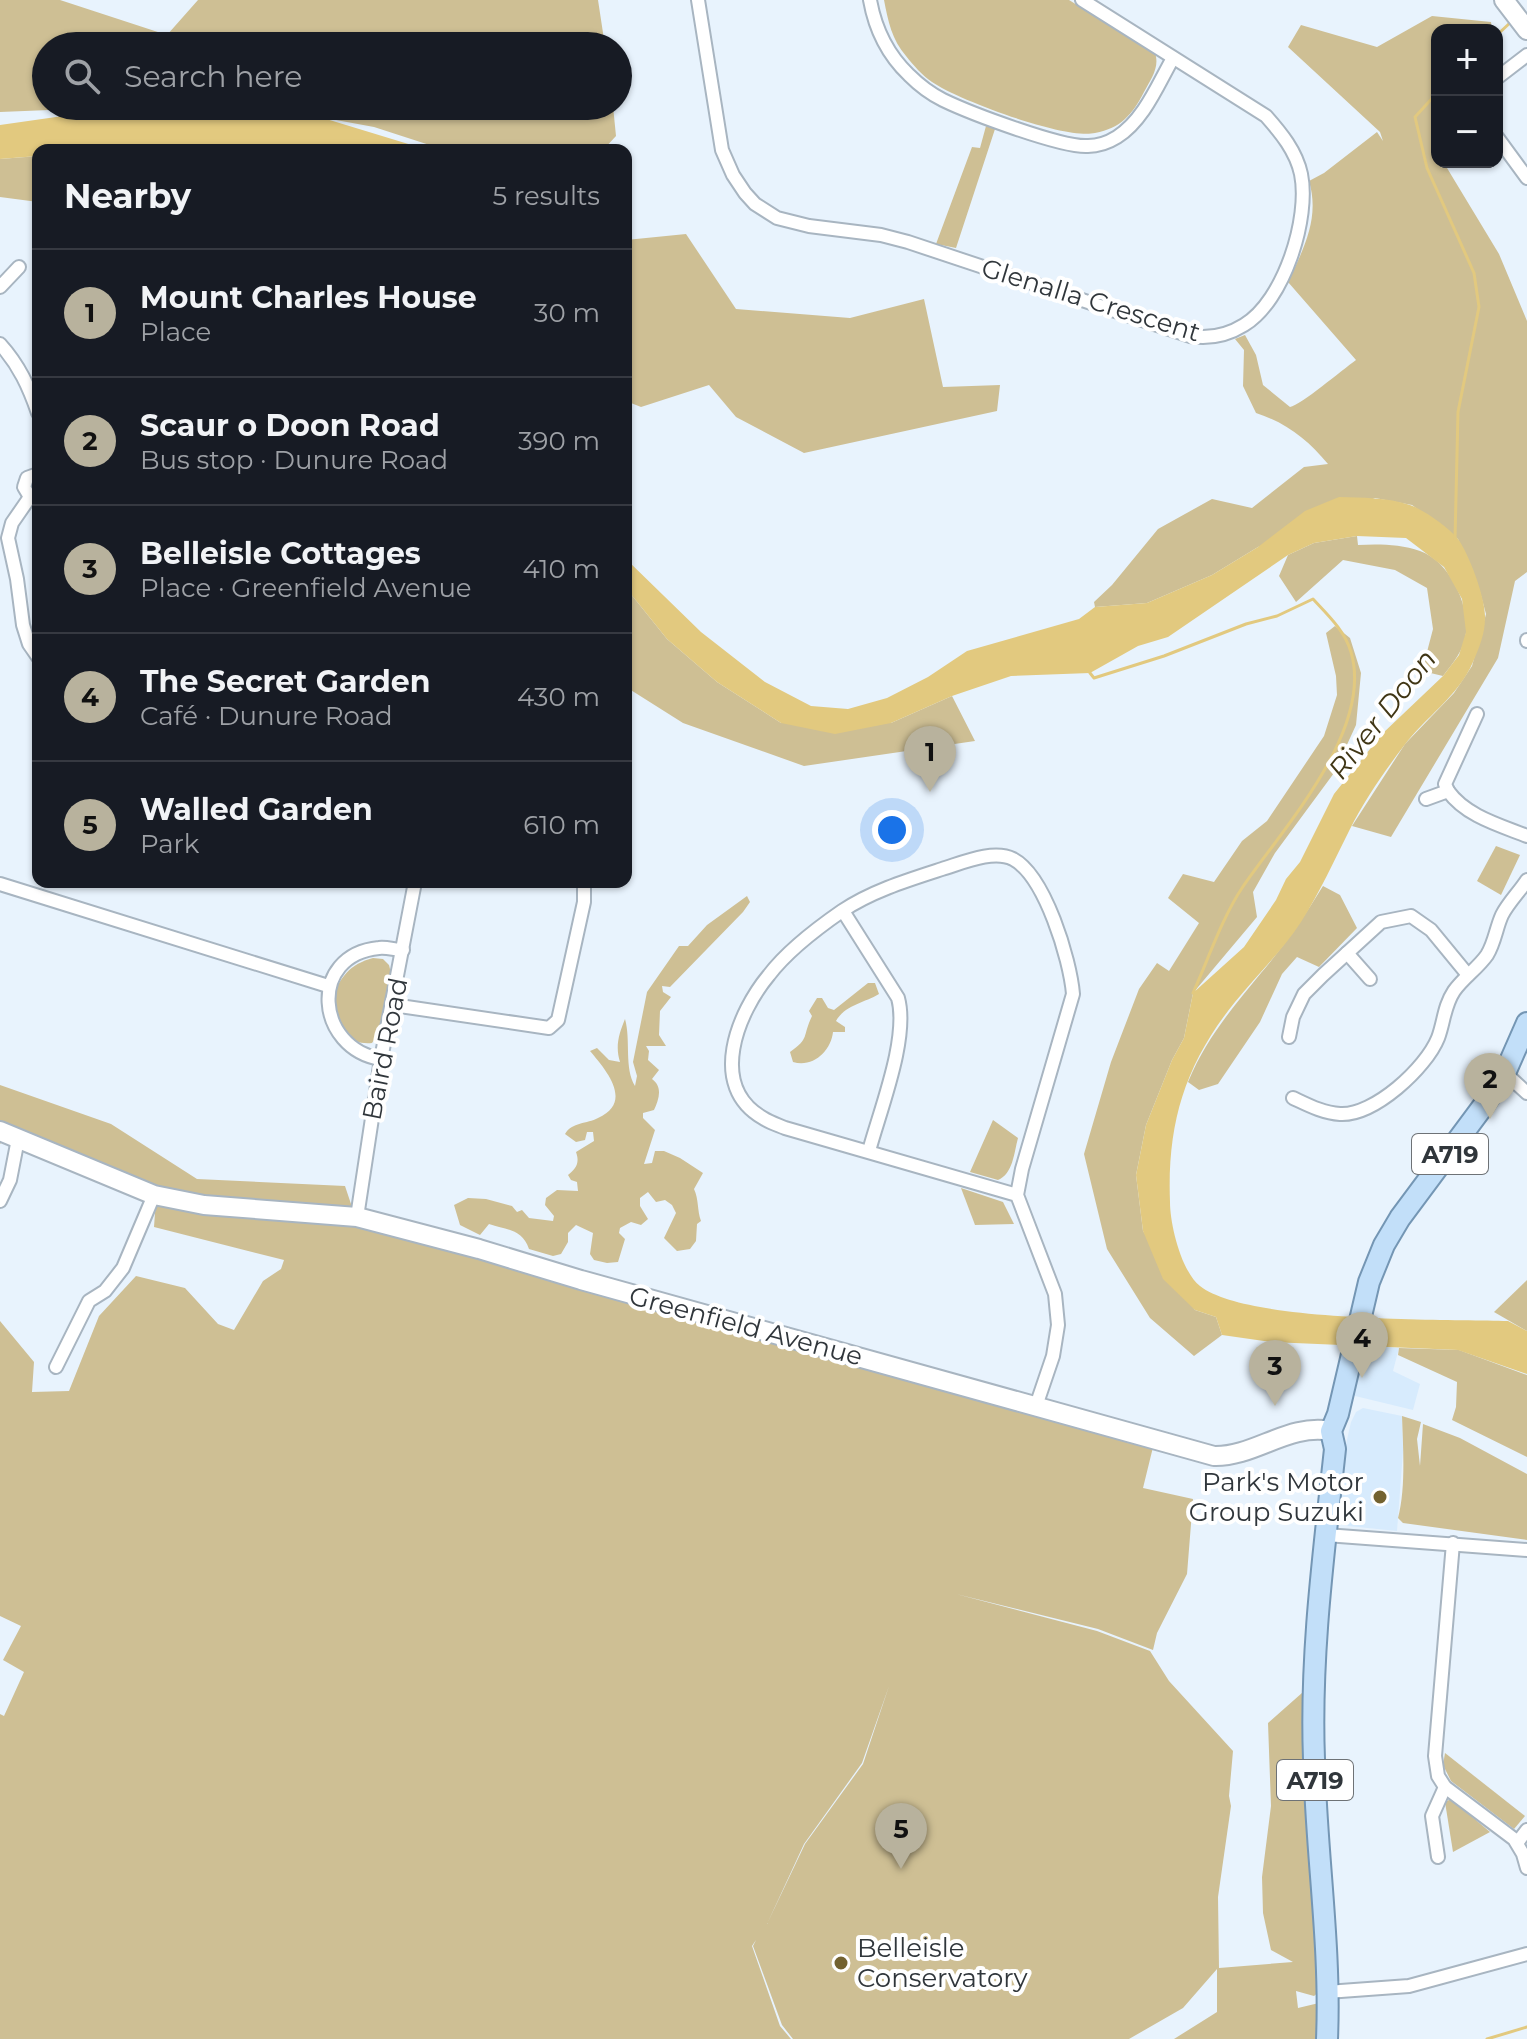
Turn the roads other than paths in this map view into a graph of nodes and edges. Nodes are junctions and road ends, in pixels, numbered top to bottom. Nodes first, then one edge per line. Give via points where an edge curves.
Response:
1 (698, 0) edge
2 (870, 0) edge
3 (1086, 1) edge
4 (1527, 55) edge
5 (1173, 58) junction
6 (1503, 73) edge
7 (1503, 145) edge
8 (1527, 178) edge
9 (19, 267) dead end
10 (0, 287) edge
11 (0, 344) edge
12 (32, 396) edge
13 (32, 476) edge
14 (32, 497) edge
15 (32, 500) edge
16 (32, 648) edge
17 (1477, 714) dead end
18 (1448, 791) junction
19 (1426, 799) dead end
20 (1527, 836) edge
21 (1527, 880) edge
22 (0, 884) edge
23 (32, 888) edge
24 (414, 888) edge
25 (584, 888) edge
26 (30, 892) junction
27 (843, 911) junction
28 (403, 950) junction
29 (1347, 953) junction
30 (1468, 975) junction
31 (1370, 979) dead end
32 (328, 986) junction
33 (393, 1005) junction
34 (1527, 1023) edge
35 (1289, 1037) dead end
36 (381, 1059) junction
37 (1505, 1073) junction
38 (1527, 1093) edge
39 (1293, 1098) dead end
40 (0, 1131) edge
41 (18, 1139) junction
42 (869, 1151) junction
43 (154, 1195) junction
44 (1017, 1195) junction
45 (0, 1201) edge
46 (357, 1217) junction
47 (56, 1367) dead end
48 (1036, 1406) junction
49 (1331, 1431) junction
50 (1326, 1535) junction
51 (1453, 1543) junction
52 (1527, 1550) edge
53 (1445, 1787) junction
54 (1527, 1830) edge
55 (1517, 1843) junction
56 (1438, 1857) dead end
57 (1527, 1868) edge
58 (1527, 1954) edge
59 (1327, 1992) junction
60 (1327, 2039) edge

1 - 5 street, Glenalla Crescent via 722,150 739,185 764,211 796,224 908,242 1190,336 1216,336 1246,325 1275,289 1300,229 1301,174 1282,134 1266,116
2 - 5 street via 894,58 928,90 993,119 1074,145 1101,144 1131,127
3 - 5 street, Glenalla Crescent
4 - 6 street
7 - 8 street
9 - 10 street
11 - 12 street via 15,360
13 - 14 street via 24,491
15 - 16 street via 12,523 8,538
17 - 18 street via 1452,765 1445,784
18 - 19 street
18 - 20 street via 1484,820
21 - 30 street via 1503,913 1485,957
22 - 26 street
23 - 26 street
24 - 28 street, Baird Road
25 - 33 street via 558,1020 549,1028
26 - 32 street
27 - 42 street via 902,1011 899,1043
27 - 42 street via 769,974 742,1018 732,1050 732,1076 761,1118
27 - 44 street via 879,891 992,856 1011,858 1038,882 1071,968 1073,994
28 - 32 street via 361,953 346,962
28 - 33 street, Baird Road
29 - 30 street via 1381,922 1411,916 1431,930
29 - 31 street
29 - 35 street via 1304,994
30 - 39 street via 1445,1007 1437,1039 1422,1062 1375,1105 1339,1114
32 - 36 street via 330,1015 339,1033 354,1051
33 - 36 street, Baird Road
34 - 37 main road, A719
36 - 46 street, Baird Road
37 - 38 street
37 - 49 main road, A719 via 1384,1245 1369,1282
40 - 41 street, Greenfield Avenue
41 - 43 street, Greenfield Avenue
41 - 45 street
42 - 44 street
43 - 46 street, Greenfield Avenue via 204,1205
43 - 47 street via 123,1268 89,1301
44 - 48 street via 1055,1294 1058,1325
46 - 48 street, Greenfield Avenue
48 - 49 street, Greenfield Avenue via 1214,1456 1316,1428
49 - 50 main road, A719 via 1335,1449
50 - 51 street
50 - 59 main road, A719 via 1313,1744
51 - 52 street
51 - 53 street via 1435,1756
53 - 55 street
53 - 56 street via 1432,1816
54 - 55 street
55 - 57 street
58 - 59 street via 1409,1986
59 - 60 main road, A719

